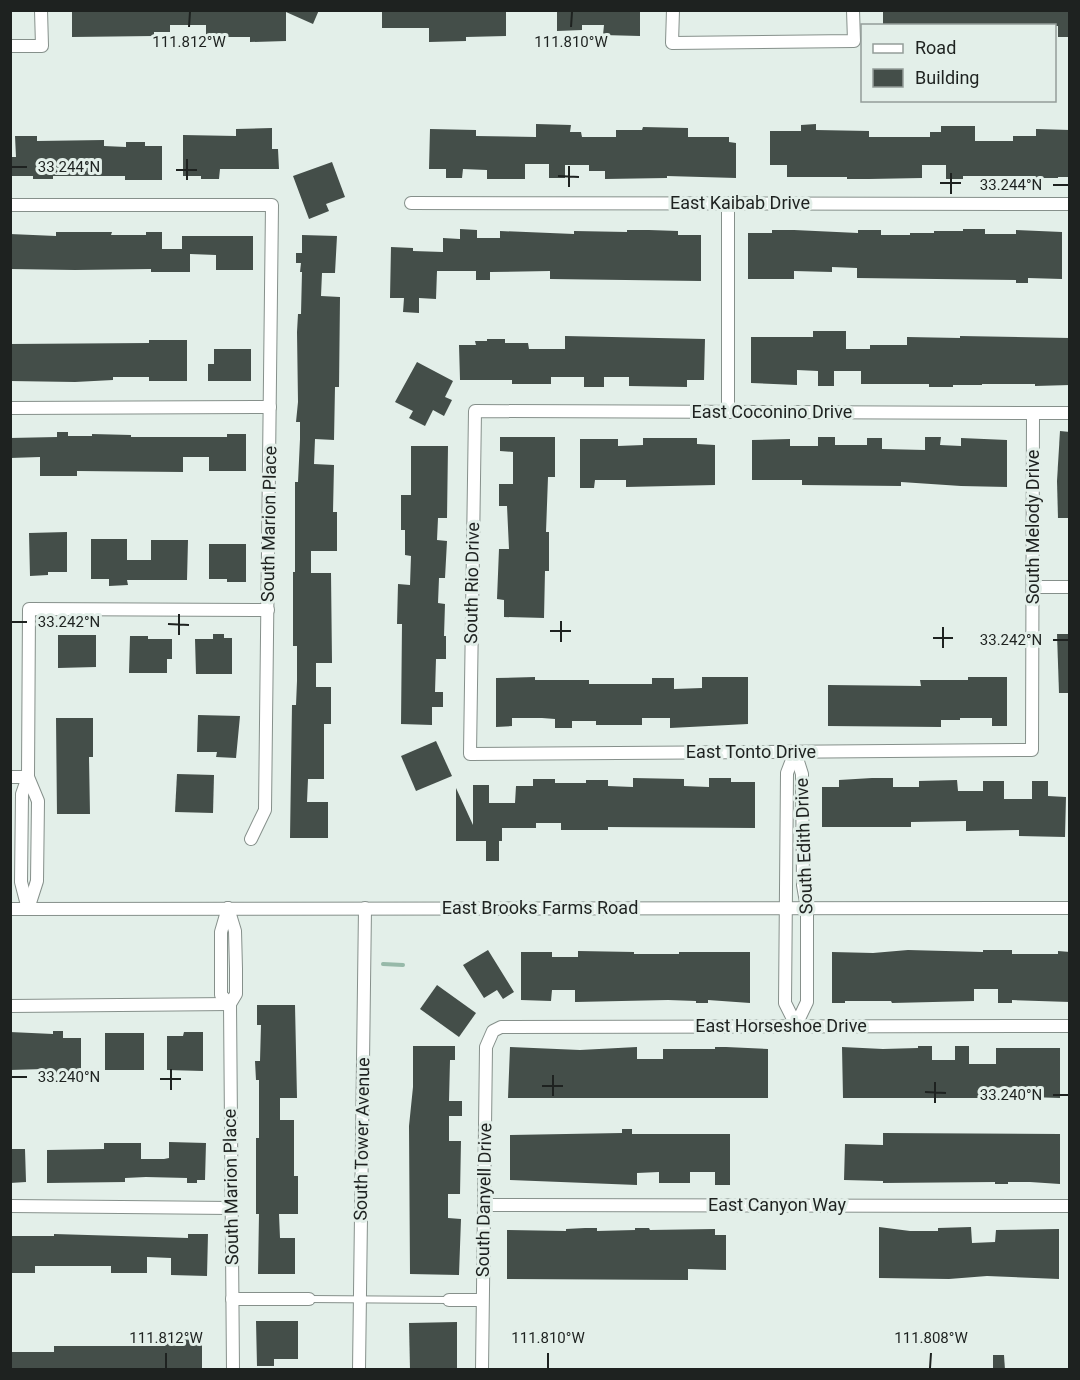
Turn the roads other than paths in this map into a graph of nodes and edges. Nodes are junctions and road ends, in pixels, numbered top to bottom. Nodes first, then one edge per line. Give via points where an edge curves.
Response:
1 (41, 10) edge
2 (672, 10) edge
3 (853, 10) edge
4 (10, 46) edge
5 (411, 203) dead end
6 (728, 203) junction
7 (1070, 204) edge
8 (10, 206) edge
9 (270, 407) junction
10 (10, 408) edge
11 (475, 411) joint
12 (728, 412) junction
13 (1033, 412) junction
14 (1070, 413) edge
15 (1033, 587) junction
16 (1070, 587) edge
17 (268, 610) junction
18 (1032, 750) joint
19 (795, 752) junction
20 (470, 754) joint
21 (10, 777) edge
22 (28, 777) junction
23 (786, 827) junction
24 (803, 827) junction
25 (250, 839) dead end
26 (38, 845) junction
27 (21, 846) junction
28 (786, 907) junction
29 (228, 908) junction
30 (365, 908) junction
31 (807, 908) junction
32 (1070, 908) edge
33 (10, 909) edge
34 (28, 909) junction
35 (236, 969) junction
36 (221, 970) junction
37 (785, 976) junction
38 (807, 976) junction
39 (230, 1004) junction
40 (10, 1006) edge
41 (796, 1025) junction
42 (1070, 1026) edge
43 (493, 1031) joint
44 (484, 1205) junction
45 (10, 1206) edge
46 (1070, 1206) edge
47 (232, 1208) junction
48 (232, 1299) junction
49 (309, 1299) joint
50 (361, 1299) junction
51 (449, 1299) joint
52 (482, 1300) junction
53 (233, 1370) edge
54 (359, 1370) edge
55 (482, 1370) edge

1 - 4 street via 42,46
2 - 3 street via 672,43 854,41
5 - 6 street, East Kaibab Drive
6 - 7 street, East Kaibab Drive
6 - 12 street
8 - 9 street, South Marion Place via 272,205
9 - 10 street
9 - 17 street, South Marion Place
11 - 12 street, East Coconino Drive
11 - 20 street, South Rio Drive
12 - 13 street, East Coconino Drive
13 - 14 street, East Coconino Drive
13 - 15 street, South Melody Drive
15 - 16 street
15 - 18 street, South Melody Drive
17 - 22 street via 29,609
17 - 25 street, South Marion Place via 265,810
18 - 19 street, East Tonto Drive
19 - 20 street, East Tonto Drive
19 - 23 street, South Edith Drive via 787,772
19 - 24 street, South Edith Drive via 802,774
21 - 22 street
22 - 26 street via 38,801
22 - 27 street via 22,794
23 - 24 street
23 - 28 street, South Edith Drive
24 - 31 street, South Edith Drive
26 - 27 street
26 - 34 street via 37,881
27 - 34 street via 21,882
28 - 30 street, East Brooks Farms Road
28 - 31 street, East Brooks Farms Road
28 - 37 street, South Edith Drive
29 - 30 street, East Brooks Farms Road
29 - 34 street, East Brooks Farms Road
29 - 35 street, South Marion Place via 235,931
29 - 36 street, South Marion Place via 221,932
30 - 50 street, South Tower Avenue
31 - 32 street, East Brooks Farms Road
31 - 38 street, South Edith Drive
33 - 34 street, East Brooks Farms Road
35 - 36 street
35 - 39 street, South Marion Place via 236,994
36 - 39 street, South Marion Place via 221,995
37 - 38 street
37 - 41 street, South Edith Drive via 785,1003
38 - 41 street, South Edith Drive via 807,1002
39 - 40 street
39 - 47 street, South Marion Place
41 - 42 street, East Horseshoe Drive
41 - 43 street, East Horseshoe Drive via 501,1027
43 - 44 street, South Danyell Drive via 486,1047
44 - 46 street, East Canyon Way
44 - 52 street, South Danyell Drive
45 - 47 street
47 - 48 street, South Marion Place
48 - 49 street
48 - 53 street, South Marion Place
49 - 50 lane
50 - 51 lane
50 - 54 street, South Tower Avenue
51 - 52 street
52 - 55 street, South Danyell Drive

